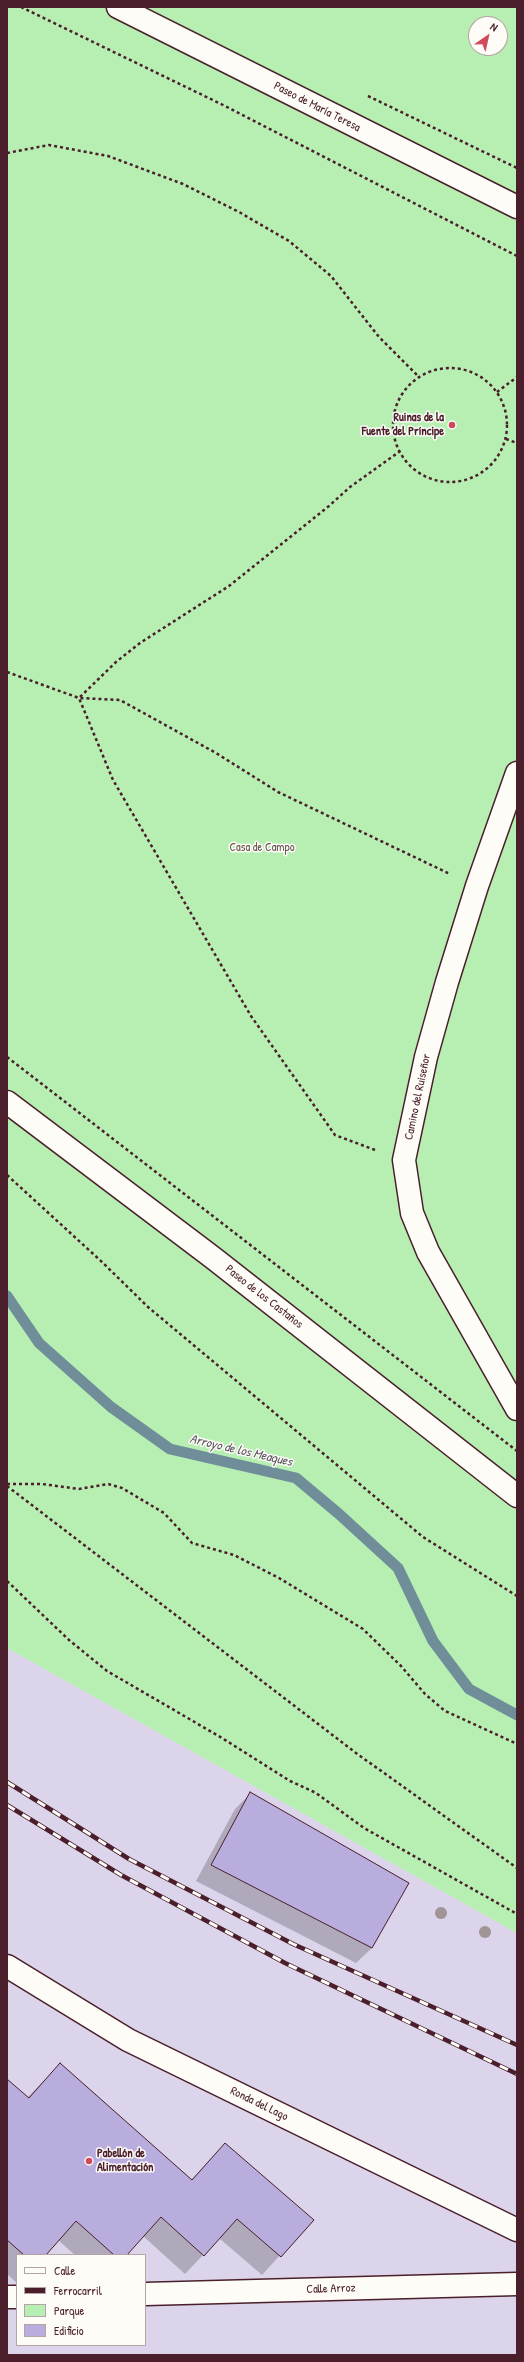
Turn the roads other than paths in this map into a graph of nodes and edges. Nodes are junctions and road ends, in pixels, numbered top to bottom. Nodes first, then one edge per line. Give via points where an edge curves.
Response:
1 (118, 7) edge
2 (517, 207) edge
3 (517, 772) edge
4 (7, 1102) edge
5 (517, 1409) edge
6 (517, 1496) edge
7 (7, 1966) edge
8 (517, 2230) edge
9 (517, 2284) edge
10 (146, 2294) edge

1 - 2 street, Paseo de María Teresa
3 - 5 street, Camino del Ruiseñor via 477,886 426,1057 404,1160 412,1213 428,1252
4 - 6 street, Paseo de los Castaños via 212,1257
7 - 8 street, Ronda del Lago via 128,2040
9 - 10 street, Calle Arroz

